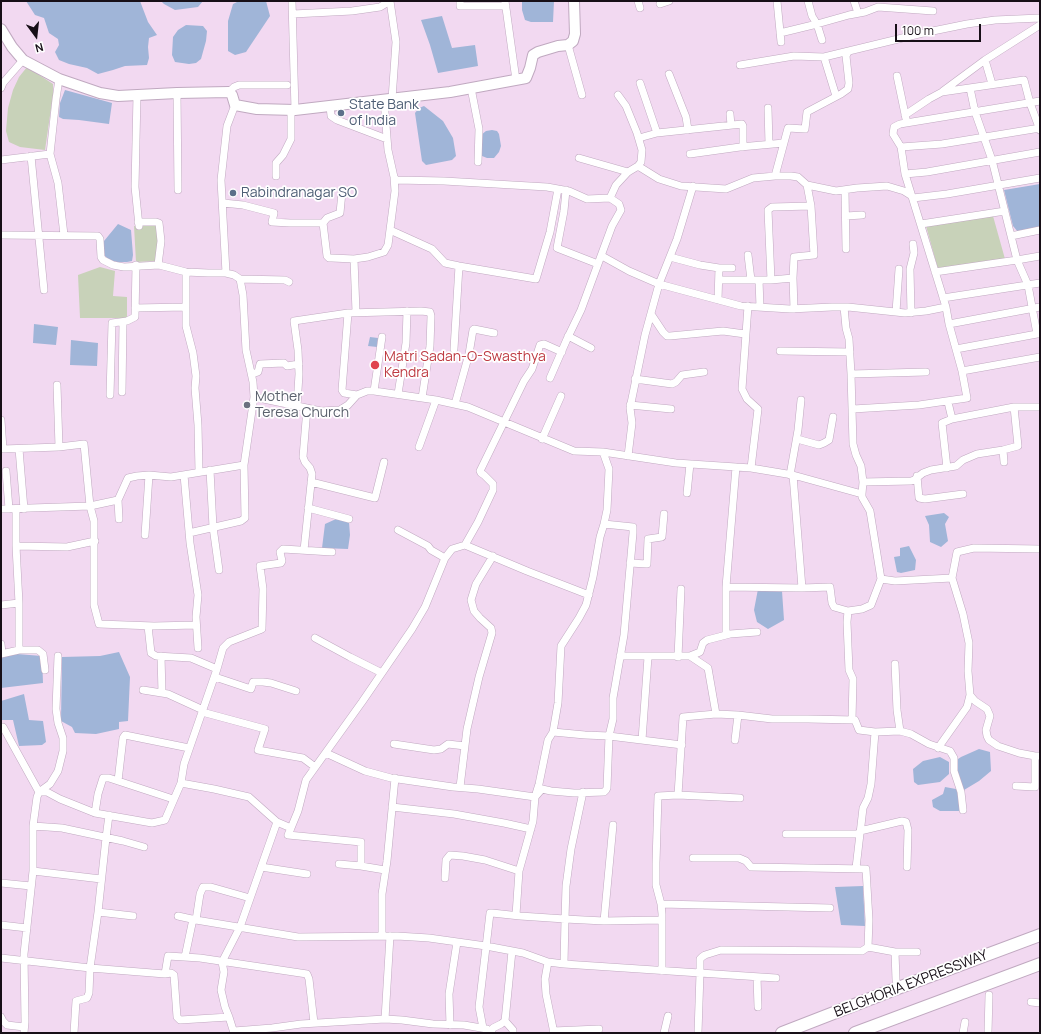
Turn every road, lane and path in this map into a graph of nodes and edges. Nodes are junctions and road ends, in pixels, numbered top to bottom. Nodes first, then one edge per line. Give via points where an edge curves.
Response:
1 (292, 1) edge
2 (390, 1) edge
3 (460, 1) edge
4 (574, 1) edge
5 (777, 1) edge
6 (808, 1) edge
7 (854, 1) edge
8 (506, 4) edge
9 (933, 11) dead end
10 (858, 13) junction
11 (293, 14) junction
12 (1040, 18) edge
13 (817, 24) junction
14 (1040, 25) edge
15 (1, 29) edge
16 (780, 33) junction
17 (822, 40) dead end
18 (782, 42) dead end
19 (568, 45) junction
20 (848, 52) junction
21 (824, 57) junction
22 (23, 60) junction
23 (985, 60) junction
24 (740, 65) dead end
25 (670, 74) dead end
26 (897, 76) dead end
27 (59, 79) junction
28 (516, 80) junction
29 (640, 82) dead end
30 (992, 84) junction
31 (287, 85) dead end
32 (1, 88) edge
33 (471, 88) junction
34 (970, 88) junction
35 (229, 92) junction
36 (942, 92) junction
37 (177, 93) junction
38 (137, 95) junction
39 (582, 95) dead end
40 (618, 95) dead end
41 (836, 96) junction
42 (388, 99) junction
43 (1040, 101) edge
44 (1030, 103) junction
45 (235, 105) junction
46 (330, 106) junction
47 (768, 108) dead end
48 (293, 110) junction
49 (975, 112) junction
50 (730, 114) dead end
51 (905, 115) junction
52 (907, 123) junction
53 (731, 125) junction
54 (1040, 128) edge
55 (688, 130) junction
56 (657, 134) junction
57 (983, 136) junction
58 (639, 138) junction
59 (387, 139) junction
60 (784, 143) junction
61 (769, 144) junction
62 (743, 147) junction
63 (900, 147) junction
64 (1040, 152) edge
65 (50, 154) junction
66 (690, 154) dead end
67 (31, 156) junction
68 (579, 158) dead end
69 (1, 160) edge
70 (992, 160) junction
71 (478, 162) dead end
72 (638, 166) junction
73 (628, 172) junction
74 (905, 174) junction
75 (276, 176) dead end
76 (775, 176) junction
77 (394, 177) junction
78 (1040, 178) edge
79 (807, 185) junction
80 (998, 185) junction
81 (693, 186) junction
82 (178, 190) dead end
83 (562, 190) junction
84 (845, 190) junction
85 (342, 192) dead end
86 (913, 197) junction
87 (610, 198) junction
88 (223, 203) junction
89 (811, 206) junction
90 (1004, 211) junction
91 (862, 215) dead end
92 (846, 216) junction
93 (323, 223) junction
94 (921, 224) junction
95 (390, 230) junction
96 (1040, 230) edge
97 (1, 235) edge
98 (39, 235) junction
99 (64, 235) junction
100 (1011, 236) junction
101 (913, 244) dead end
102 (846, 249) dead end
103 (748, 254) dead end
104 (602, 256) junction
105 (1040, 256) edge
106 (670, 257) junction
107 (354, 259) junction
108 (1017, 260) junction
109 (598, 264) junction
110 (136, 265) junction
111 (158, 265) junction
112 (459, 266) junction
113 (719, 268) junction
114 (732, 268) dead end
115 (899, 269) dead end
116 (186, 272) junction
117 (226, 272) junction
118 (935, 272) junction
119 (793, 278) junction
120 (240, 279) junction
121 (719, 280) junction
122 (751, 280) junction
123 (759, 280) junction
124 (771, 280) junction
125 (289, 282) dead end
126 (1040, 282) edge
127 (659, 284) junction
128 (1028, 285) junction
129 (44, 290) dead end
130 (943, 298) junction
131 (718, 300) junction
132 (748, 306) junction
133 (186, 307) junction
134 (760, 307) junction
135 (844, 307) junction
136 (946, 307) junction
137 (1040, 307) edge
138 (135, 308) junction
139 (1032, 308) junction
140 (794, 309) junction
141 (407, 311) junction
142 (348, 312) junction
143 (356, 312) junction
144 (896, 312) junction
145 (911, 312) junction
146 (651, 314) junction
147 (123, 322) junction
148 (949, 324) junction
149 (494, 333) dead end
150 (745, 334) junction
151 (1038, 334) edge
152 (568, 336) junction
153 (382, 337) dead end
154 (591, 348) dead end
155 (454, 349) dead end
156 (956, 349) junction
157 (780, 351) dead end
158 (562, 352) junction
159 (850, 352) junction
160 (1040, 357) edge
161 (299, 364) junction
162 (962, 371) junction
163 (704, 372) dead end
164 (926, 372) dead end
165 (252, 374) junction
166 (851, 374) junction
167 (550, 378) dead end
168 (635, 379) junction
169 (57, 386) dead end
170 (374, 391) junction
171 (122, 392) dead end
172 (398, 394) junction
173 (110, 395) dead end
174 (357, 395) junction
175 (561, 396) dead end
176 (254, 397) junction
177 (422, 398) junction
178 (436, 400) junction
179 (801, 400) dead end
180 (948, 402) junction
181 (455, 404) junction
182 (630, 405) junction
183 (297, 406) junction
184 (1014, 407) junction
185 (1040, 407) edge
186 (307, 408) junction
187 (671, 409) dead end
188 (853, 409) junction
189 (832, 417) dead end
190 (952, 419) junction
191 (1, 420) edge
192 (504, 422) junction
193 (542, 439) junction
194 (796, 439) junction
195 (59, 447) junction
196 (419, 447) dead end
197 (19, 449) junction
198 (1003, 450) junction
199 (603, 452) junction
200 (628, 456) junction
201 (384, 462) dead end
202 (1004, 462) dead end
203 (690, 464) junction
204 (244, 465) junction
205 (736, 467) junction
206 (751, 468) junction
207 (947, 468) junction
208 (210, 470) junction
209 (6, 471) dead end
210 (199, 472) junction
211 (149, 475) junction
212 (184, 475) junction
213 (792, 475) junction
214 (917, 476) junction
215 (311, 482) junction
216 (863, 482) junction
217 (687, 494) dead end
218 (862, 494) junction
219 (963, 494) dead end
220 (118, 500) junction
221 (90, 506) junction
222 (24, 508) junction
223 (308, 508) junction
224 (1, 509) edge
225 (13, 509) junction
226 (664, 514) dead end
227 (119, 519) dead end
228 (349, 519) dead end
229 (604, 524) junction
230 (213, 528) junction
231 (398, 530) dead end
232 (189, 533) junction
233 (145, 535) dead end
234 (95, 541) junction
235 (465, 545) junction
236 (16, 546) junction
237 (1040, 549) edge
238 (304, 550) junction
239 (332, 552) dead end
240 (494, 556) junction
241 (445, 558) junction
242 (630, 563) junction
243 (219, 570) dead end
244 (952, 578) junction
245 (881, 579) junction
246 (726, 587) junction
247 (802, 588) junction
248 (681, 589) dead end
249 (589, 595) junction
250 (19, 603) junction
251 (1, 605) edge
252 (848, 611) junction
253 (196, 625) junction
254 (148, 626) junction
255 (757, 632) dead end
256 (726, 635) junction
257 (315, 638) dead end
258 (1, 644) edge
259 (198, 648) dead end
260 (19, 650) junction
261 (2, 654) edge
262 (58, 656) dead end
263 (161, 656) junction
264 (620, 656) junction
265 (690, 656) junction
266 (648, 657) junction
267 (678, 657) junction
268 (895, 664) dead end
269 (217, 669) junction
270 (45, 670) dead end
271 (382, 672) junction
272 (215, 677) junction
273 (143, 690) dead end
274 (296, 691) dead end
275 (162, 693) junction
276 (970, 696) junction
277 (203, 711) junction
278 (716, 714) junction
279 (738, 715) junction
280 (852, 720) junction
281 (1, 727) edge
282 (900, 731) junction
283 (553, 732) junction
284 (875, 732) junction
285 (609, 736) junction
286 (642, 740) junction
287 (735, 740) dead end
288 (394, 744) dead end
289 (682, 745) junction
290 (465, 746) junction
291 (189, 748) junction
292 (938, 748) junction
293 (326, 753) junction
294 (1038, 756) edge
295 (315, 767) junction
296 (395, 778) junction
297 (118, 781) junction
298 (181, 783) junction
299 (1016, 786) dead end
300 (460, 787) junction
301 (39, 792) junction
302 (583, 792) junction
303 (678, 795) junction
304 (535, 797) junction
305 (740, 798) dead end
306 (174, 800) junction
307 (392, 807) junction
308 (963, 810) dead end
309 (95, 813) junction
310 (109, 816) junction
311 (276, 822) junction
312 (613, 825) dead end
313 (33, 826) junction
314 (290, 828) junction
315 (531, 829) junction
316 (860, 833) junction
317 (786, 834) dead end
318 (106, 838) junction
319 (144, 847) dead end
320 (693, 858) dead end
321 (340, 864) dead end
322 (361, 866) junction
323 (261, 867) junction
324 (907, 867) dead end
325 (856, 868) junction
326 (385, 870) junction
327 (33, 871) junction
328 (519, 871) junction
329 (307, 874) dead end
330 (445, 878) dead end
331 (101, 879) junction
332 (1, 883) edge
333 (31, 886) junction
334 (250, 898) junction
335 (661, 904) junction
336 (830, 908) dead end
337 (98, 912) junction
338 (516, 915) junction
339 (133, 916) dead end
340 (178, 916) dead end
341 (565, 919) junction
342 (194, 920) junction
343 (662, 920) junction
344 (604, 921) junction
345 (1, 925) edge
346 (240, 927) junction
347 (27, 928) junction
348 (1040, 935) edge
349 (386, 936) junction
350 (457, 942) junction
351 (486, 946) junction
352 (868, 948) junction
353 (512, 951) junction
354 (895, 952) junction
355 (917, 952) dead end
356 (185, 957) junction
357 (1, 958) edge
358 (25, 960) junction
359 (222, 962) junction
360 (548, 962) junction
361 (564, 964) junction
362 (1040, 964) edge
363 (90, 968) junction
364 (662, 971) junction
365 (700, 973) junction
366 (165, 974) junction
367 (757, 977) junction
368 (776, 978) dead end
369 (898, 988) junction
370 (989, 995) dead end
371 (1031, 1002) dead end
372 (1040, 1003) edge
373 (758, 1006) dead end
374 (668, 1016) dead end
375 (1, 1017) edge
376 (230, 1017) junction
377 (385, 1019) junction
378 (505, 1021) junction
379 (965, 1022) dead end
380 (314, 1023) junction
381 (450, 1025) junction
382 (483, 1028) junction
383 (599, 1029) dead end
384 (24, 1030) edge
385 (795, 1031) edge
386 (234, 1032) edge
387 (492, 1032) edge
388 (554, 1032) edge
389 (74, 1033) edge
390 (513, 1033) edge
391 (664, 1033) edge
392 (698, 1033) edge
393 (782, 1033) edge
394 (855, 1033) edge
395 (963, 1033) edge
396 (988, 1033) edge

1 - 11 street
2 - 11 street via 380,8
2 - 42 street via 396,42
3 - 8 street via 460,6
4 - 19 street via 575,34 573,41
5 - 16 street
6 - 13 street
7 - 10 street
8 - 28 street
9 - 10 street via 884,6
10 - 13 street
11 - 48 street
12 - 20 street via 967,24
13 - 16 street
13 - 17 street
14 - 23 street
15 - 22 street
16 - 18 street
19 - 28 street via 538,52 534,55 526,78
19 - 39 street
20 - 21 street
20 - 41 street via 848,89
21 - 24 street via 794,56
21 - 41 street
22 - 27 street
22 - 32 street
23 - 30 street
23 - 36 street
25 - 55 street via 686,117
26 - 51 street
27 - 38 street via 100,93 118,96
27 - 65 street
28 - 33 street
29 - 56 street
30 - 34 street
30 - 44 street via 1024,80
31 - 35 street via 239,85
33 - 42 street
33 - 71 street via 479,129
34 - 36 street
34 - 49 street
35 - 37 street
35 - 45 street
36 - 51 street
37 - 38 street
37 - 82 street
38 - 111 street via 135,187 138,224 159,223 161,241
40 - 58 street via 626,106
41 - 60 street via 808,112 805,129 788,128
42 - 46 street
42 - 59 street
43 - 44 street
44 - 49 street
44 - 54 street
45 - 48 street via 257,109
45 - 88 street via 227,126 221,180
46 - 48 street
46 - 59 street via 331,116 337,120
47 - 61 street
48 - 75 street via 291,139 283,155 276,162
49 - 52 street
49 - 57 street
50 - 53 street
51 - 52 street
52 - 63 street via 894,127 893,134
53 - 55 street
53 - 62 street via 742,124
54 - 57 street
55 - 56 street
56 - 58 street
57 - 63 street via 942,144
57 - 70 street
58 - 72 street via 642,150
59 - 77 street
60 - 61 street
60 - 76 street
61 - 62 street
62 - 66 street
63 - 74 street
64 - 70 street
65 - 67 street
65 - 99 street via 59,189
67 - 69 street
67 - 98 street
68 - 73 street
70 - 74 street
70 - 80 street
72 - 73 street
72 - 81 street via 659,179 681,186
73 - 87 street via 616,185
74 - 86 street
76 - 79 street via 795,176
76 - 81 street via 753,178 726,189
77 - 83 street via 399,181 444,181
77 - 95 street via 395,191
78 - 80 street
79 - 84 street via 836,191
79 - 89 street
80 - 86 street
80 - 90 street
81 - 106 street
83 - 87 street via 588,199
83 - 109 street via 564,211 557,248
83 - 112 street via 536,279
84 - 86 street via 887,186 904,191
84 - 92 street
85 - 93 street via 340,213 326,218
86 - 94 street
87 - 104 street via 619,204 621,210 612,226
88 - 93 street via 274,213 272,222
88 - 117 street
89 - 119 street via 814,255 794,257
89 - 124 street via 772,207 768,210
90 - 94 street
90 - 100 street
91 - 92 street
92 - 102 street
93 - 107 street via 327,256
94 - 118 street
95 - 107 street via 388,245 384,252
95 - 112 street via 432,249 445,263
96 - 100 street
97 - 98 street
98 - 99 street
98 - 129 street
99 - 110 street via 98,236 103,260 119,266
100 - 108 street
101 - 145 street via 914,253 910,269
103 - 122 street
104 - 109 street
104 - 127 street
105 - 108 street
106 - 113 street
106 - 127 street
107 - 143 street
108 - 118 street
108 - 128 street
109 - 152 street
110 - 111 street
110 - 138 street
111 - 116 street
112 - 155 street
113 - 114 street
113 - 121 street
115 - 144 street
116 - 117 street
116 - 133 street
117 - 120 street
118 - 130 street
119 - 124 street
119 - 140 street
120 - 125 street
120 - 165 street via 246,350
121 - 122 street
121 - 131 street
122 - 123 street
123 - 124 street
123 - 134 street
126 - 128 street
127 - 131 street
127 - 146 street
128 - 130 street
128 - 139 street
130 - 136 street
131 - 132 street
132 - 134 street
132 - 150 street
133 - 138 street
133 - 210 street via 186,326 196,376
134 - 140 street
135 - 140 street
135 - 144 street
135 - 159 street
136 - 145 street
136 - 148 street
137 - 139 street
138 - 147 street via 135,317
139 - 148 street
139 - 151 street
141 - 143 street
141 - 172 street via 406,343
141 - 177 street via 431,314 430,346
142 - 143 street
142 - 161 street via 294,321
142 - 174 street via 342,390 344,393
144 - 145 street
146 - 150 street via 667,336 723,331
146 - 168 street
147 - 171 street
147 - 173 street via 112,323
148 - 156 street
149 - 181 street via 473,330
150 - 206 street via 742,389 747,399 758,409
151 - 156 street
152 - 154 street
152 - 158 street
153 - 170 street
156 - 162 street
157 - 159 street
158 - 167 street
158 - 192 street via 544,344 540,345 532,369
159 - 166 street
160 - 162 street
161 - 165 street via 260,364 258,372
161 - 183 street
162 - 180 street via 968,398
163 - 168 street via 682,375 672,384
164 - 166 street
165 - 176 street
166 - 188 street
168 - 182 street
169 - 195 street
170 - 172 street
170 - 174 street
172 - 177 street
174 - 186 street via 348,406 340,410 321,411
175 - 193 street
176 - 183 street
176 - 204 street
177 - 178 street
178 - 181 street
178 - 196 street
179 - 194 street
180 - 188 street
180 - 190 street
181 - 192 street
182 - 187 street
182 - 200 street via 632,423
183 - 186 street
184 - 185 street
184 - 190 street
184 - 198 street via 1018,446
186 - 215 street via 303,457 310,468
188 - 216 street via 853,444 861,466
189 - 194 street via 829,440 819,445
190 - 207 street via 942,423
191 - 197 street via 3,449
192 - 193 street
192 - 235 street via 480,470 491,480 492,490
193 - 199 street via 574,451
194 - 213 street
195 - 197 street
195 - 221 street via 84,444
197 - 222 street
198 - 202 street
198 - 207 street via 977,454
199 - 200 street
199 - 229 street via 609,469
200 - 203 street
201 - 215 street via 375,498
203 - 205 street
203 - 217 street
204 - 208 street
204 - 230 street via 245,518
205 - 206 street
205 - 246 street
206 - 213 street
207 - 214 street via 931,470
208 - 210 street
208 - 230 street
209 - 225 street
210 - 212 street
211 - 212 street
211 - 220 street via 128,478
211 - 233 street
212 - 232 street
213 - 218 street
213 - 247 street
214 - 216 street via 911,481
214 - 219 street via 918,498
215 - 223 street
216 - 218 street
218 - 245 street via 870,510
220 - 221 street
220 - 227 street
221 - 222 street
221 - 234 street
222 - 225 street
223 - 228 street
223 - 238 street
224 - 225 street
225 - 236 street
226 - 242 street via 662,537 648,539 647,564
229 - 242 street via 633,527
229 - 249 street
230 - 232 street
230 - 243 street
231 - 241 street
232 - 253 street via 198,594
234 - 236 street via 67,547
234 - 254 street via 94,605 99,624
235 - 240 street
235 - 241 street via 452,549
236 - 250 street
237 - 244 street via 974,548 957,552
238 - 239 street
238 - 269 street via 283,549 280,552 280,563 260,566 263,589 262,629 229,642 223,648
240 - 249 street
240 - 290 street via 476,584 471,600 474,610 491,628 492,633 479,677
241 - 271 street via 425,607
242 - 264 street
244 - 245 street via 894,581
244 - 276 street via 969,643
245 - 252 street via 871,605
246 - 247 street
246 - 256 street
247 - 252 street via 830,587 834,607
248 - 267 street
249 - 283 street via 579,618 561,646 558,703
250 - 251 street
250 - 260 street
252 - 280 street via 849,670 853,679
253 - 254 street
253 - 259 street
254 - 263 street via 151,653
255 - 256 street
256 - 265 street via 705,641 700,652
257 - 271 street
258 - 261 street
260 - 261 street
260 - 270 street via 38,650 43,654
262 - 301 street via 56,709 63,738 63,751 55,778
263 - 269 street via 191,658
263 - 275 street
264 - 266 street
264 - 285 street
265 - 267 street
265 - 278 street via 708,668
266 - 267 street
266 - 286 street
268 - 282 street
269 - 272 street
271 - 293 street
272 - 274 street via 251,689 253,682 263,682
272 - 277 street
273 - 275 street
275 - 277 street
276 - 292 street via 967,707
276 - 294 street via 987,709 990,716 986,730 989,740 1019,753
277 - 291 street
277 - 295 street via 265,729 258,750 303,758
278 - 279 street
278 - 289 street via 683,717
279 - 280 street via 772,719
279 - 287 street
280 - 284 street via 856,722 859,730
281 - 301 street
282 - 284 street
282 - 292 street
283 - 285 street
283 - 304 street via 548,740
284 - 316 street via 871,784 863,808
285 - 286 street
285 - 302 street via 607,788 604,792
286 - 289 street
288 - 290 street via 434,750 448,744
289 - 303 street
290 - 300 street
291 - 297 street via 125,735
291 - 298 street
292 - 308 street via 952,754
293 - 295 street
293 - 296 street via 365,771
294 - 299 street via 1035,787
295 - 314 street via 306,780 298,811
296 - 300 street
296 - 307 street
297 - 306 street
297 - 309 street via 104,778
298 - 306 street
298 - 311 street via 249,797
300 - 304 street
301 - 309 street via 47,792
301 - 313 street
302 - 304 street via 542,789
302 - 341 street via 571,849
303 - 305 street
303 - 335 street via 658,796 656,885
304 - 315 street
306 - 310 street via 165,820 152,823
307 - 315 street via 454,814
307 - 326 street
309 - 310 street
310 - 318 street
311 - 314 street
311 - 323 street
312 - 344 street
313 - 318 street via 62,828
313 - 327 street
314 - 322 street via 288,835 362,842
315 - 328 street
316 - 317 street
316 - 324 street via 906,822
316 - 325 street
318 - 319 street
318 - 331 street
320 - 325 street via 739,858 751,867
321 - 322 street
322 - 326 street
323 - 329 street
323 - 334 street
325 - 352 street via 866,870
326 - 349 street via 381,908
327 - 331 street
327 - 333 street
328 - 330 street via 485,860 450,855 446,860
328 - 338 street
331 - 337 street
332 - 333 street
333 - 347 street
334 - 342 street via 203,887
334 - 346 street
335 - 336 street
335 - 343 street
337 - 339 street
337 - 363 street
338 - 341 street
338 - 351 street via 490,914
340 - 342 street
341 - 344 street
341 - 361 street
342 - 346 street
342 - 356 street
343 - 344 street
343 - 364 street
345 - 347 street
346 - 349 street via 298,937
346 - 359 street
347 - 358 street
348 - 369 highway, BELGHORIA EXPRESSWAY
349 - 350 street
349 - 377 street
350 - 351 street
350 - 381 street via 449,994
351 - 353 street
351 - 382 street via 479,1007
352 - 354 street
352 - 365 street via 850,951 721,950 702,957
353 - 360 street
353 - 378 street
354 - 355 street
354 - 369 street
356 - 359 street
356 - 366 street via 168,956
357 - 358 street
358 - 363 street
358 - 384 street
359 - 376 street via 224,972 221,990
359 - 380 street via 307,974
360 - 361 street
360 - 388 street via 546,994
361 - 364 street
362 - 394 highway, BELGHORIA EXPRESSWAY
363 - 366 street
363 - 389 street via 87,998 76,1001
364 - 365 street
365 - 367 street
365 - 392 street
366 - 376 street via 174,975 177,1017 180,1020
367 - 368 street
367 - 373 street
369 - 385 highway, BELGHORIA EXPRESSWAY
370 - 396 street
371 - 372 street
374 - 391 street
375 - 384 street via 7,1025
376 - 386 street
377 - 380 street
377 - 381 street
378 - 387 street via 493,1028
378 - 390 street
379 - 395 street
380 - 386 street
381 - 382 street
382 - 387 street
383 - 388 street
385 - 393 highway, BELGHORIA EXPRESSWAY

